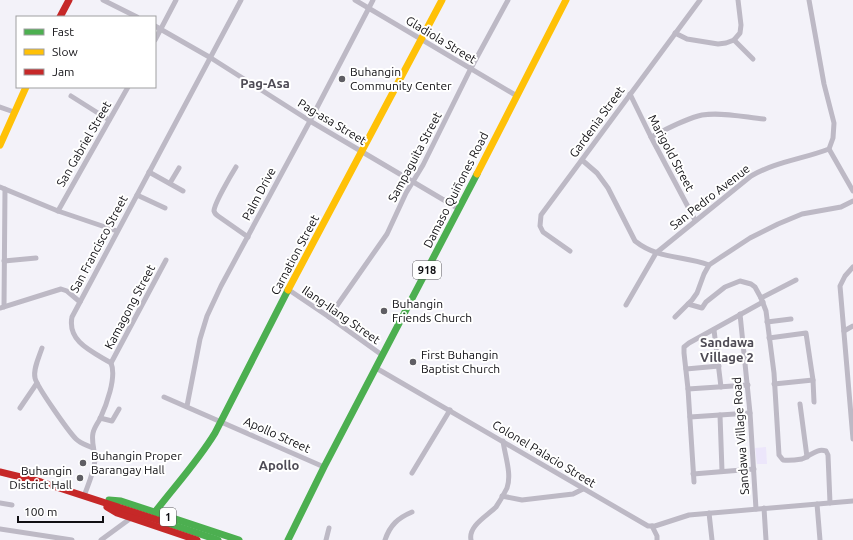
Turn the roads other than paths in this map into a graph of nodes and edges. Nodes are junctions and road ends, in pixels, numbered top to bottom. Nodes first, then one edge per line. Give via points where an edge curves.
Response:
1 (69, 0) edge
2 (102, 0) edge
3 (176, 0) edge
4 (242, 0) edge
5 (355, 0) edge
6 (374, 0) edge
7 (442, 0) edge
8 (508, 0) edge
9 (566, 0) edge
10 (700, 0) edge
11 (738, 0) edge
12 (809, 0) edge
13 (369, 8) junction
14 (61, 16) edge
15 (135, 16) edge
16 (156, 26) edge
17 (161, 29) junction
18 (675, 33) junction
19 (156, 38) edge
20 (421, 39) junction
21 (734, 40) junction
22 (211, 58) junction
23 (753, 59) dead end
24 (470, 70) junction
25 (26, 88) edge
26 (127, 88) edge
27 (630, 94) junction
28 (71, 96) dead end
29 (517, 96) junction
30 (0, 107) edge
31 (14, 112) junction
32 (764, 119) dead end
33 (110, 120) junction
34 (310, 121) junction
35 (651, 137) junction
36 (0, 145) edge
37 (829, 149) junction
38 (362, 151) junction
39 (582, 160) junction
40 (236, 167) dead end
41 (180, 168) dead end
42 (149, 172) junction
43 (413, 182) junction
44 (170, 183) junction
45 (3, 188) edge
46 (183, 191) dead end
47 (853, 191) edge
48 (137, 195) junction
49 (853, 201) edge
50 (165, 208) dead end
51 (459, 209) junction
52 (58, 211) junction
53 (695, 220) junction
54 (117, 231) junction
55 (248, 237) junction
56 (570, 251) dead end
57 (656, 254) junction
58 (36, 258) dead end
59 (166, 260) dead end
60 (4, 261) junction
61 (709, 265) junction
62 (853, 267) edge
63 (796, 280) dead end
64 (2, 283) edge
65 (288, 290) junction
66 (762, 300) junction
67 (80, 302) junction
68 (688, 304) junction
69 (626, 305) dead end
70 (2, 307) edge
71 (740, 314) junction
72 (329, 317) junction
73 (675, 317) dead end
74 (791, 319) dead end
75 (767, 322) junction
76 (853, 326) edge
77 (714, 330) junction
78 (844, 331) junction
79 (769, 338) junction
80 (42, 348) dead end
81 (382, 356) junction
82 (111, 363) junction
83 (719, 366) junction
84 (376, 368) junction
85 (686, 369) junction
86 (813, 380) junction
87 (37, 383) junction
88 (774, 384) junction
89 (748, 385) junction
90 (851, 386) edge
91 (722, 387) junction
92 (688, 389) junction
93 (164, 396) dead end
94 (814, 402) dead end
95 (800, 404) dead end
96 (187, 406) junction
97 (20, 408) dead end
98 (119, 408) dead end
99 (450, 410) junction
100 (750, 413) junction
101 (720, 415) junction
102 (690, 417) junction
103 (100, 418) junction
104 (221, 421) junction
105 (853, 439) edge
106 (503, 441) junction
107 (93, 448) junction
108 (807, 457) junction
109 (324, 467) junction
110 (754, 469) junction
111 (722, 471) junction
112 (0, 472) edge
113 (412, 473) dead end
114 (693, 474) junction
115 (694, 482) dead end
116 (582, 489) junction
117 (84, 496) junction
118 (502, 496) junction
119 (96, 500) junction
120 (853, 500) edge
121 (0, 503) edge
122 (830, 503) junction
123 (817, 504) junction
124 (12, 505) dead end
125 (764, 508) junction
126 (756, 509) junction
127 (155, 512) junction
128 (412, 512) dead end
129 (709, 513) junction
130 (131, 518) junction
131 (652, 526) junction
132 (329, 528) dead end
133 (0, 529) edge
134 (188, 539) edge
135 (72, 540) edge
136 (101, 540) edge
137 (197, 540) edge
138 (218, 540) edge
139 (240, 540) edge
140 (288, 540) edge
141 (326, 540) edge
142 (385, 540) edge
143 (471, 540) edge
144 (657, 540) edge
145 (712, 540) edge
146 (766, 540) edge
147 (820, 540) edge

1 - 14 main road
2 - 15 street
3 - 17 street
4 - 22 street, San Francisco Street
5 - 13 street, Gladiola Street
6 - 13 street, Palm Drive
7 - 20 main road, Carnation Street
8 - 24 street, Sampaguita Street
9 - 29 main road, Damaso Quiñones Road / 918
10 - 18 street, Gardenia Street
11 - 21 street via 741,28
12 - 37 street via 824,84 834,123
13 - 20 street, Gladiola Street
13 - 34 street, Palm Drive
16 - 17 street, Pag-asa Street
17 - 19 street
17 - 22 street, Pag-asa Street
18 - 21 street via 687,40 718,44
18 - 27 street, Gardenia Street
20 - 24 street, Gladiola Street
20 - 38 main road, Carnation Street
21 - 23 street
22 - 34 street, Pag-asa Street
22 - 42 street, San Francisco Street
24 - 29 street, Gladiola Street
24 - 43 street, Sampaguita Street via 446,122
25 - 31 main road
26 - 33 street, San Gabriel Street
27 - 35 street, Marigold Street
27 - 39 street, Gardenia Street
28 - 33 street
29 - 51 main road, Damaso Quiñones Road / 918
30 - 31 street
31 - 36 main road
32 - 35 street via 702,115
33 - 52 street, San Gabriel Street
34 - 38 street, Pag-asa Street
34 - 55 street, Palm Drive
35 - 53 street, Marigold Street
37 - 47 street
37 - 53 street, San Pedro Avenue via 764,168
38 - 43 street, Pag-asa Street
38 - 65 main road, Carnation Street
39 - 56 street, Gardenia Street via 541,215 540,226 543,232
39 - 57 street via 597,173 608,188 635,241
40 - 55 street via 214,210 215,214
41 - 44 street
42 - 44 street
42 - 48 street, San Francisco Street
43 - 51 street, Pag-asa Street
43 - 72 street, Sampaguita Street via 382,242
44 - 46 street
45 - 52 street
45 - 60 street
48 - 50 street
48 - 54 street, San Francisco Street
49 - 61 street via 841,207 802,214 778,224 750,238
51 - 81 main road, Damaso Quiñones Road / 918
52 - 54 street
53 - 57 street, San Pedro Avenue
54 - 67 street, San Francisco Street
55 - 96 street, Palm Drive via 207,316
57 - 61 street
57 - 69 street, San Pedro Avenue
58 - 60 street
59 - 82 street, Kamagong Street
60 - 64 street
61 - 68 street
62 - 78 street via 844,276 840,286
63 - 66 street
64 - 70 street
65 - 72 street, Ilang-Ilang Street
65 - 104 main road, Carnation Street
66 - 68 street via 751,284 740,281 725,287 702,308
66 - 71 street
66 - 75 street
67 - 70 street via 61,289
67 - 82 street, San Francisco Street via 71,322 74,335 82,345
68 - 73 street
71 - 77 street
71 - 89 street, Sandawa Village Road
72 - 81 street, Ilang-Ilang Street
74 - 75 street
75 - 79 street
76 - 78 street
77 - 83 street
77 - 85 street via 684,347
78 - 90 street
79 - 86 street via 806,333
79 - 88 street
80 - 87 street via 34,377
81 - 84 main road, Damaso Quiñones Road / 918
82 - 103 street via 114,372
83 - 85 street
83 - 91 street
84 - 99 street, Colonel Palacio Street
84 - 109 main road, Damaso Quiñones Road / 918
85 - 92 street
86 - 88 street
86 - 94 street
87 - 97 street
87 - 107 street via 74,437
88 - 108 street via 779,457 784,460
89 - 91 street
89 - 100 street, Sandawa Village Road
90 - 105 street
91 - 92 street
92 - 102 street
93 - 96 street, Apollo Street
95 - 108 street
96 - 104 street, Apollo Street
98 - 103 street via 112,421
99 - 106 street, Colonel Palacio Street
99 - 113 street
100 - 101 street
100 - 110 street, Sandawa Village Road
101 - 102 street
101 - 111 street
102 - 114 street
103 - 107 street via 93,431
104 - 109 street, Apollo Street
104 - 127 main road, Carnation Street via 203,453
106 - 116 street, Colonel Palacio Street
106 - 118 street via 508,480
107 - 117 street via 94,465
108 - 122 street via 818,450 828,453
109 - 140 main road, Damaso Quiñones Road / 918
110 - 111 street
110 - 126 street, Sandawa Village Road
111 - 114 street
112 - 117 main road, 1
114 - 115 street
116 - 118 street via 573,494 522,500
116 - 131 street, Colonel Palacio Street via 645,526
117 - 119 main road, 1
118 - 143 street via 496,506 474,528
119 - 127 main road, 1 via 121,501
119 - 130 main road, 1
119 - 138 main road, 1
120 - 122 street
121 - 124 street
122 - 123 street
123 - 125 street
123 - 147 street
125 - 126 street
125 - 146 street
126 - 129 street
127 - 139 main road, 1
128 - 142 street via 394,523
129 - 131 street via 683,516
129 - 145 street
130 - 134 main road, 1
130 - 136 street
131 - 144 street
132 - 141 street
133 - 135 street
134 - 137 main road, 1

